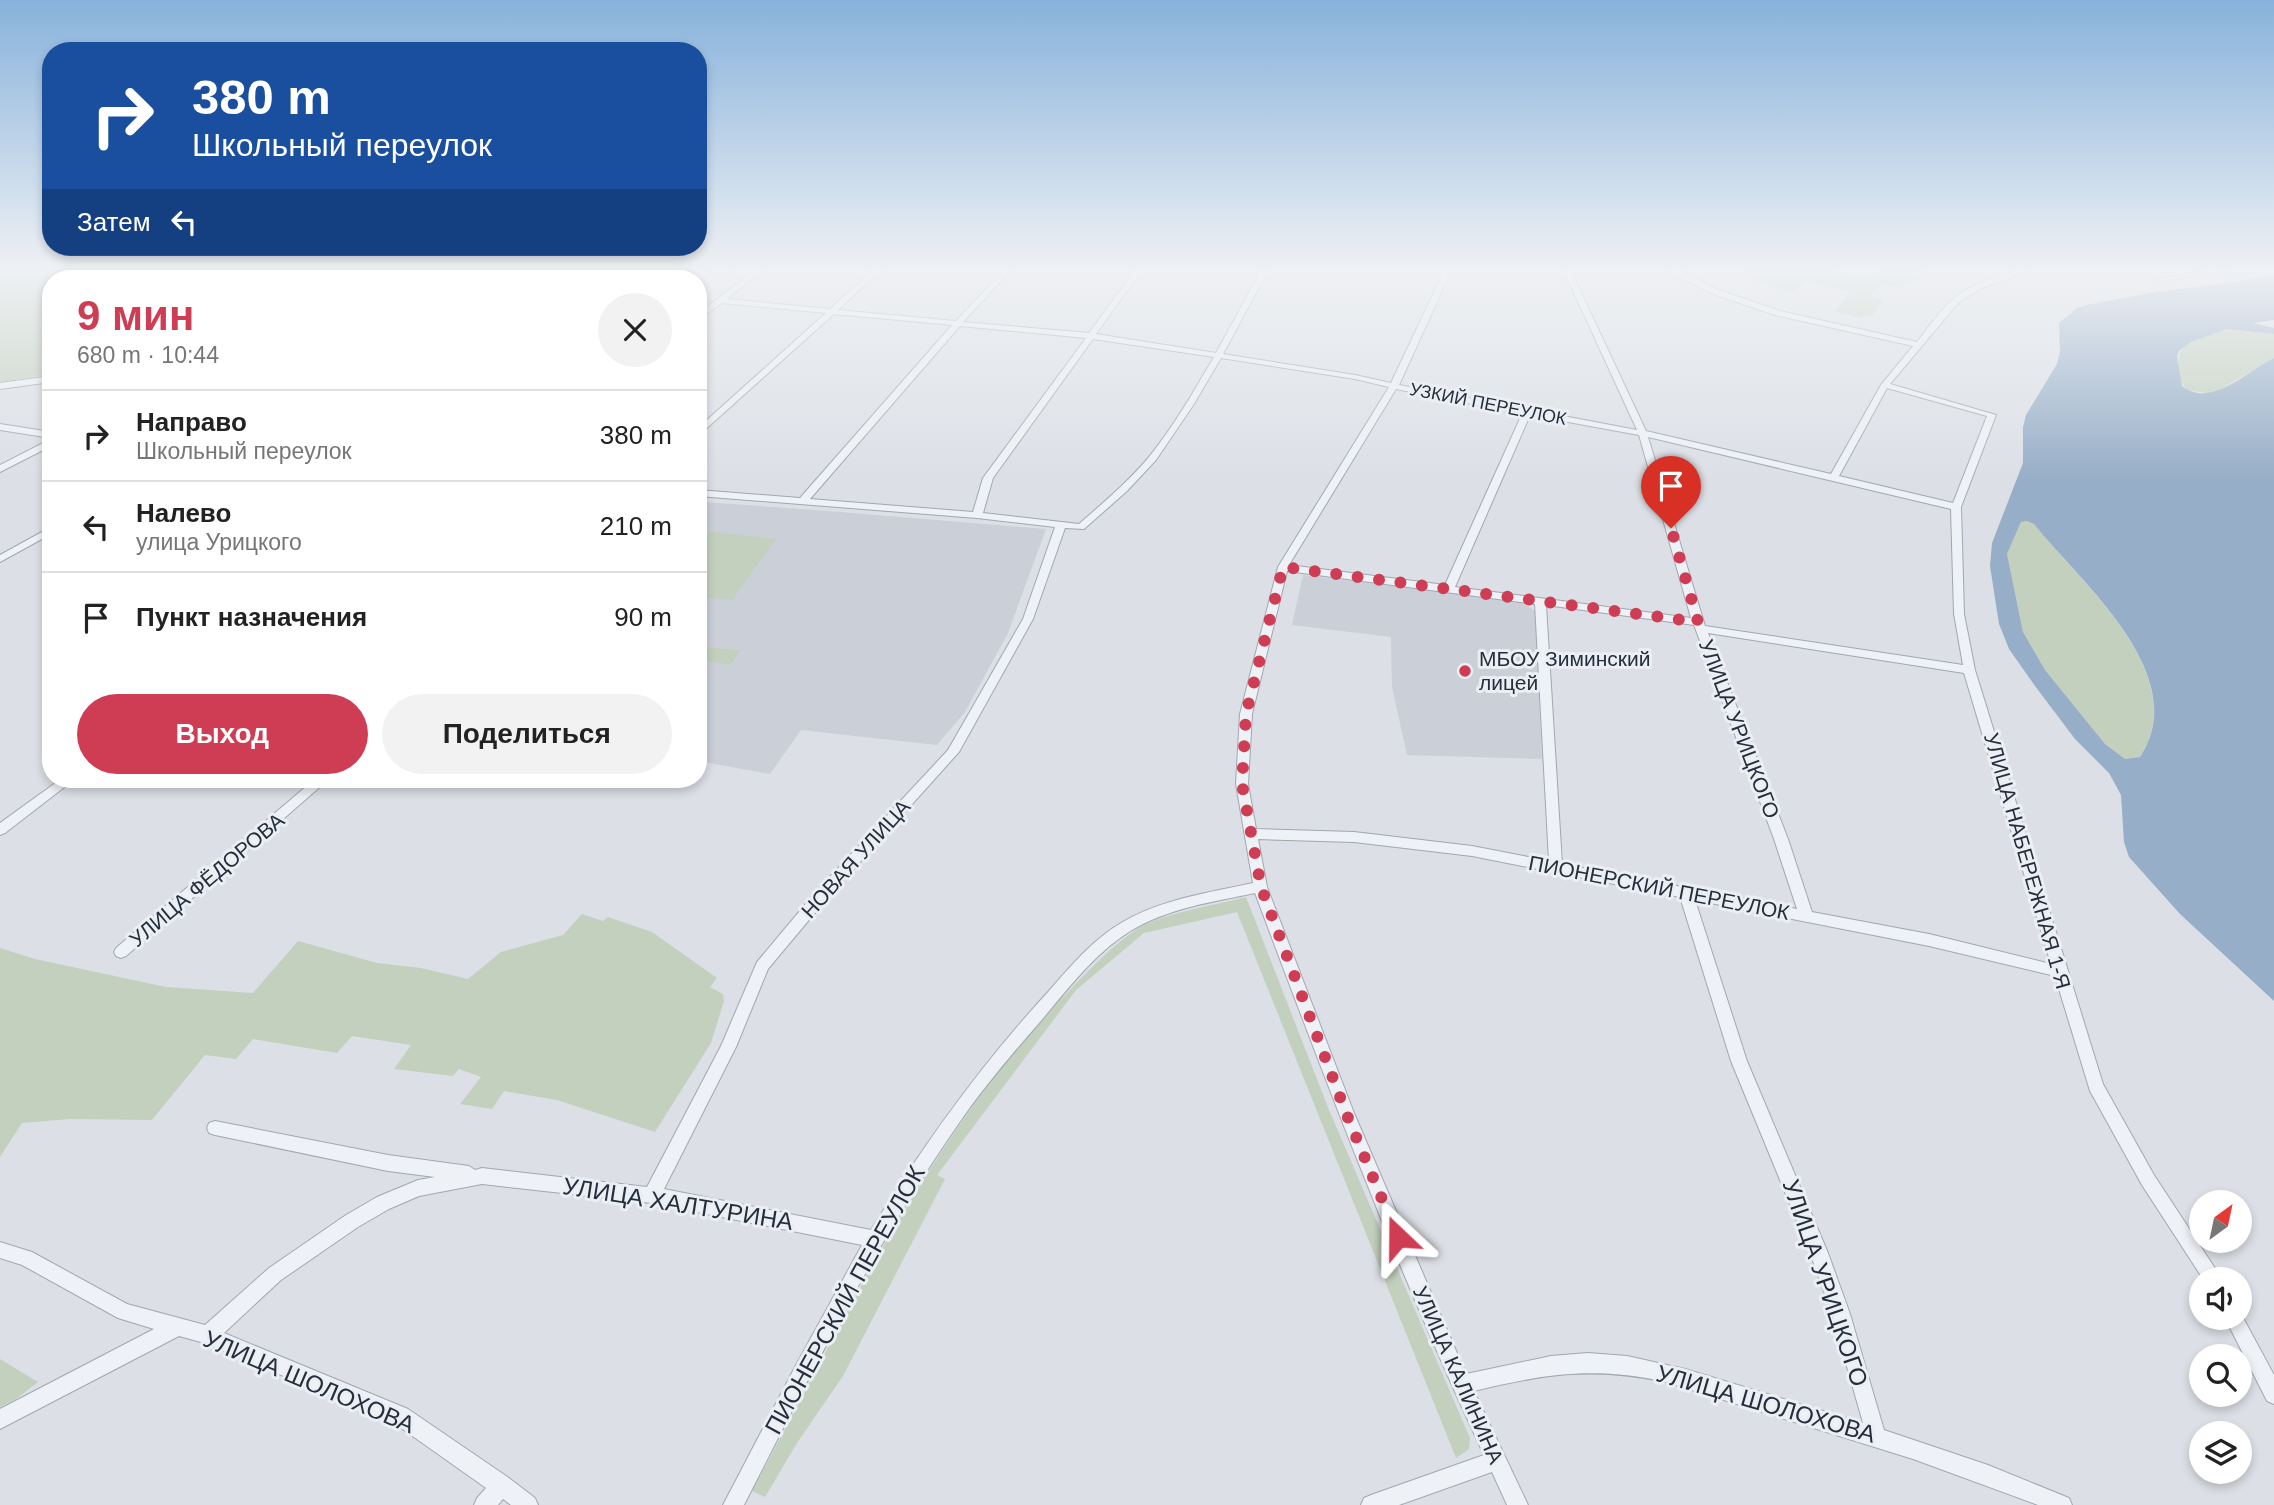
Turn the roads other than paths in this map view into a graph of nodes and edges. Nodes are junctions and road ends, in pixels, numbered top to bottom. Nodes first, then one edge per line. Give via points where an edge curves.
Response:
1 (801, 339) edge
2 (944, 339) edge
3 (1090, 339) edge
4 (1113, 339) edge
5 (1227, 339) edge
6 (1416, 339) edge
7 (1599, 339) edge
8 (1894, 339) edge
9 (1925, 339) edge
10 (1920, 345) junction
11 (1218, 355) junction
12 (42, 380) edge
13 (1885, 385) junction
14 (0, 386) edge
15 (1394, 386) junction
16 (1527, 412) junction
17 (1992, 415) joint
18 (707, 425) edge
19 (0, 427) edge
20 (42, 434) edge
21 (1643, 434) junction
22 (42, 447) edge
23 (0, 469) edge
24 (1833, 477) junction
25 (707, 493) edge
26 (803, 501) junction
27 (1956, 508) junction
28 (977, 515) junction
29 (1061, 524) junction
30 (42, 535) edge
31 (0, 559) edge
32 (1283, 567) junction
33 (1449, 588) junction
34 (1540, 601) junction
35 (1699, 626) junction
36 (1969, 670) junction
37 (57, 788) edge
38 (312, 788) edge
39 (0, 830) edge
40 (1252, 834) junction
41 (1556, 868) junction
42 (1261, 887) junction
43 (1686, 894) junction
44 (1806, 916) junction
45 (121, 952) dead end
46 (2061, 972) junction
47 (215, 1128) dead end
48 (482, 1176) junction
49 (652, 1195) junction
50 (873, 1238) junction
51 (0, 1250) edge
52 (2205, 1267) edge
53 (176, 1328) junction
54 (2240, 1330) edge
55 (208, 1335) junction
56 (1461, 1385) junction
57 (2274, 1394) edge
58 (0, 1419) edge
59 (1877, 1436) junction
60 (1495, 1461) junction
61 (502, 1485) junction
62 (484, 1505) edge
63 (528, 1505) edge
64 (733, 1505) edge
65 (1371, 1505) edge
66 (1518, 1505) edge
67 (2063, 1505) edge

1 - 18 street
2 - 26 street
3 - 28 street via 988,478
4 - 11 street, УЗКИЙ ПЕРЕУЛОК
5 - 11 street
6 - 15 street, УЛИЦА КАЛИНИНА
7 - 21 street, УЛИЦА УРИЦКОГО
8 - 10 street
9 - 10 street
10 - 13 street
11 - 15 street, УЗКИЙ ПЕРЕУЛОК
11 - 29 street via 1161,447 1132,481 1081,527
12 - 14 street
13 - 17 street
13 - 24 street
15 - 16 street, УЗКИЙ ПЕРЕУЛОК
15 - 32 street, УЛИЦА КАЛИНИНА
16 - 21 street, УЗКИЙ ПЕРЕУЛОК
16 - 33 street
17 - 27 street, УЛИЦА НАБЕРЕЖНАЯ 1-Я
19 - 20 street
21 - 24 street, УЗКИЙ ПЕРЕУЛОК
21 - 35 street, УЛИЦА УРИЦКОГО
22 - 23 street
24 - 27 street, УЗКИЙ ПЕРЕУЛОК
25 - 26 street
26 - 28 street
27 - 36 street, УЛИЦА НАБЕРЕЖНАЯ 1-Я via 1959,614
28 - 29 street
29 - 49 street, НОВАЯ УЛИЦА via 1028,619 953,752 761,966 728,1047
30 - 31 street
32 - 33 street
32 - 40 street, УЛИЦА КАЛИНИНА via 1246,714 1242,784
33 - 34 street
34 - 35 street
34 - 41 street
35 - 36 street
35 - 44 street, УЛИЦА УРИЦКОГО
36 - 46 street, УЛИЦА НАБЕРЕЖНАЯ 1-Я
37 - 39 street
38 - 45 street, УЛИЦА ФЁДОРОВА
40 - 41 street, ПИОНЕРСКИЙ ПЕРЕУЛОК via 1354,837 1472,851
40 - 42 street, УЛИЦА КАЛИНИНА
41 - 43 street, ПИОНЕРСКИЙ ПЕРЕУЛОК
42 - 50 street, ПИОНЕРСКИЙ ПЕРЕУЛОК via 1140,919 1098,950 1008,1045 920,1163
42 - 56 street, УЛИЦА КАЛИНИНА via 1346,1113
43 - 44 street, ПИОНЕРСКИЙ ПЕРЕУЛОК
43 - 59 street, УЛИЦА УРИЦКОГО via 1739,1060 1837,1302
44 - 46 street, ПИОНЕРСКИЙ ПЕРЕУЛОК
46 - 52 street, УЛИЦА НАБЕРЕЖНАЯ 1-Я via 2095,1086 2148,1180
47 - 48 street, УЛИЦА ХАЛТУРИНА via 388,1163
48 - 49 street, УЛИЦА ХАЛТУРИНА
48 - 55 street, УЛИЦА ХАЛТУРИНА via 418,1188 363,1215 275,1274
49 - 50 street, УЛИЦА ХАЛТУРИНА
50 - 64 street, ПИОНЕРСКИЙ ПЕРЕУЛОК
51 - 53 street, УЛИЦА ШОЛОХОВА via 26,1258 124,1312
53 - 55 street, УЛИЦА ШОЛОХОВА
53 - 58 street
54 - 57 street
55 - 61 street, УЛИЦА ШОЛОХОВА via 401,1416
56 - 59 street, УЛИЦА ШОЛОХОВА via 1558,1363 1608,1363 1654,1370
56 - 60 street, УЛИЦА КАЛИНИНА
59 - 67 street, УЛИЦА ШОЛОХОВА via 1996,1476
60 - 65 street
60 - 66 street, УЛИЦА КАЛИНИНА
61 - 62 street
61 - 63 street, УЛИЦА ШОЛОХОВА

